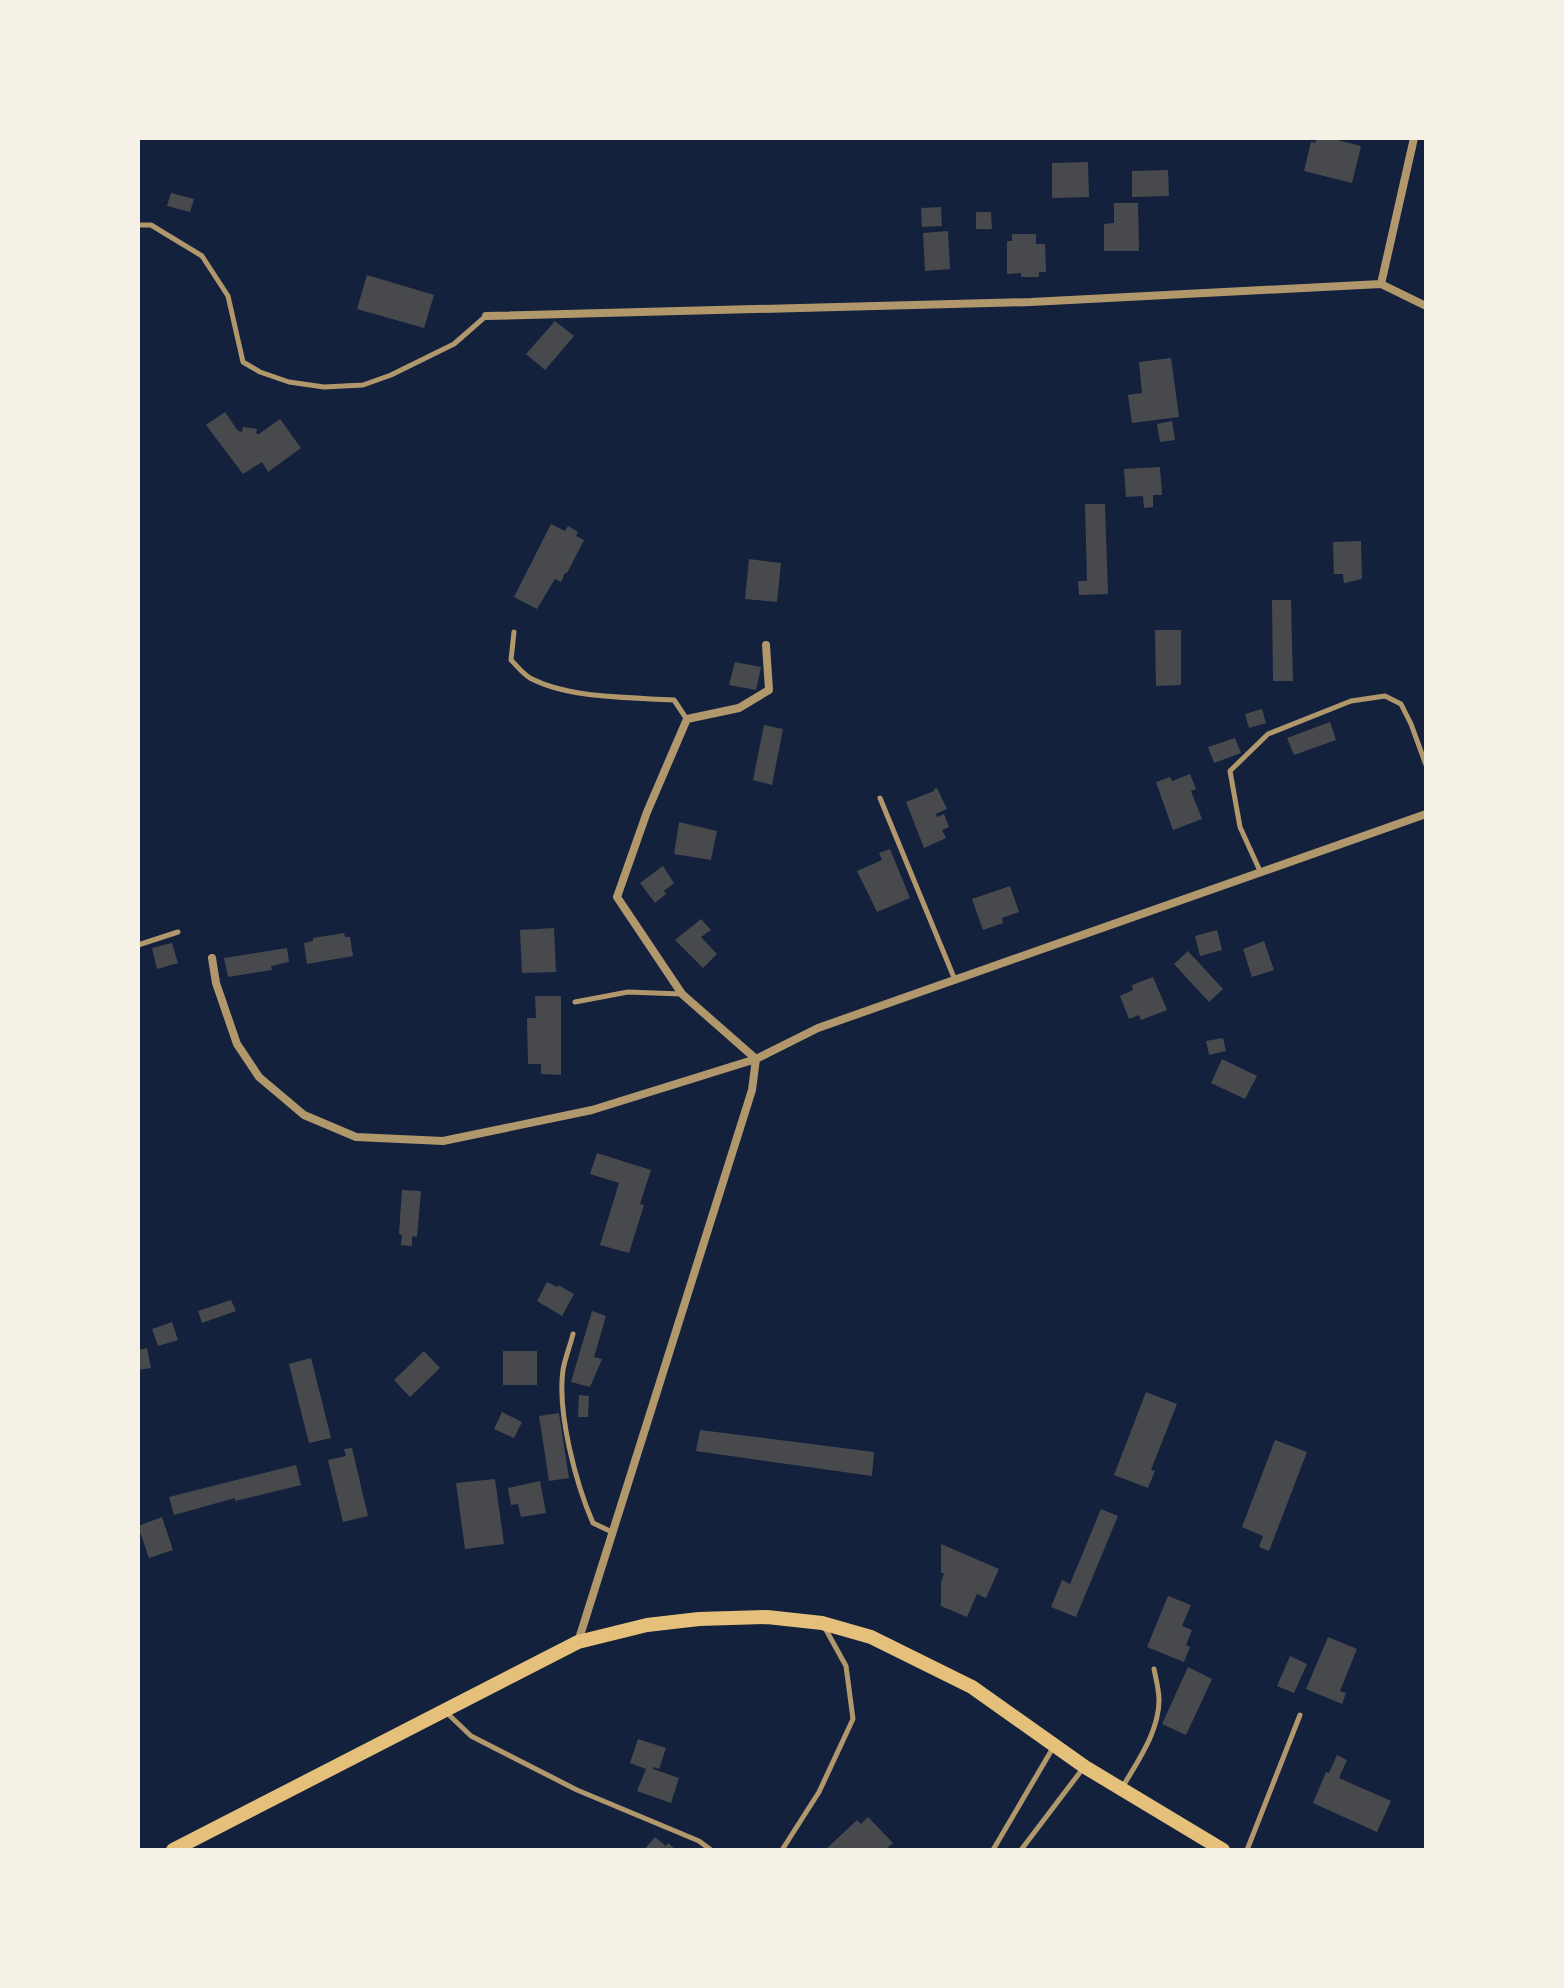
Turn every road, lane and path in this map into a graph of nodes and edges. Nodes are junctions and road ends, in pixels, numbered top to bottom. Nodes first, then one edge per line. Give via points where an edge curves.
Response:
1 (1414, 138) edge
2 (138, 225) edge
3 (1381, 284) junction
4 (1426, 306) edge
5 (486, 316) joint
6 (514, 632) dead end
7 (766, 645) dead end
8 (687, 719) junction
9 (1426, 765) edge
10 (880, 798) dead end
11 (1426, 814) edge
12 (1261, 872) junction
13 (178, 932) dead end
14 (138, 945) edge
15 (212, 958) dead end
16 (955, 980) junction
17 (682, 994) junction
18 (575, 1002) dead end
19 (756, 1059) junction
20 (573, 1334) dead end
21 (612, 1532) junction
22 (822, 1623) junction
23 (578, 1642) junction
24 (1154, 1669) dead end
25 (445, 1711) junction
26 (1300, 1715) dead end
27 (1054, 1745) junction
28 (1085, 1767) junction
29 (1122, 1789) junction
30 (173, 1850) edge
31 (711, 1850) edge
32 (782, 1850) edge
33 (993, 1850) edge
34 (1021, 1850) edge
35 (1223, 1850) edge
36 (1247, 1850) edge

1 - 3 street
2 - 5 lane via 151,225 202,256 228,296 243,362 289,382 363,385 454,344
3 - 4 street
3 - 5 street via 1031,302
6 - 8 lane via 511,660 527,676 554,688 674,700
7 - 8 street via 769,690 739,708
8 - 17 street via 617,897
9 - 12 lane via 1401,704 1385,696 1351,701 1268,734 1230,771 1240,827
10 - 16 lane
11 - 12 street
12 - 16 street
13 - 14 lane
15 - 19 street via 237,1044 259,1077 304,1115 356,1137 443,1141 592,1110
16 - 19 street via 818,1028
17 - 18 lane via 628,992
17 - 19 street
19 - 21 street via 752,1090
20 - 21 lane via 563,1371 571,1453 593,1523
21 - 23 street
22 - 23 main road via 767,1617 699,1619
22 - 27 main road via 871,1637 972,1687
22 - 32 lane via 846,1666 853,1719 819,1792
23 - 25 main road
24 - 29 lane via 1157,1716
25 - 30 main road
25 - 31 lane via 471,1736
26 - 36 lane
27 - 28 main road
27 - 33 lane
28 - 29 main road
28 - 34 lane
29 - 35 main road

